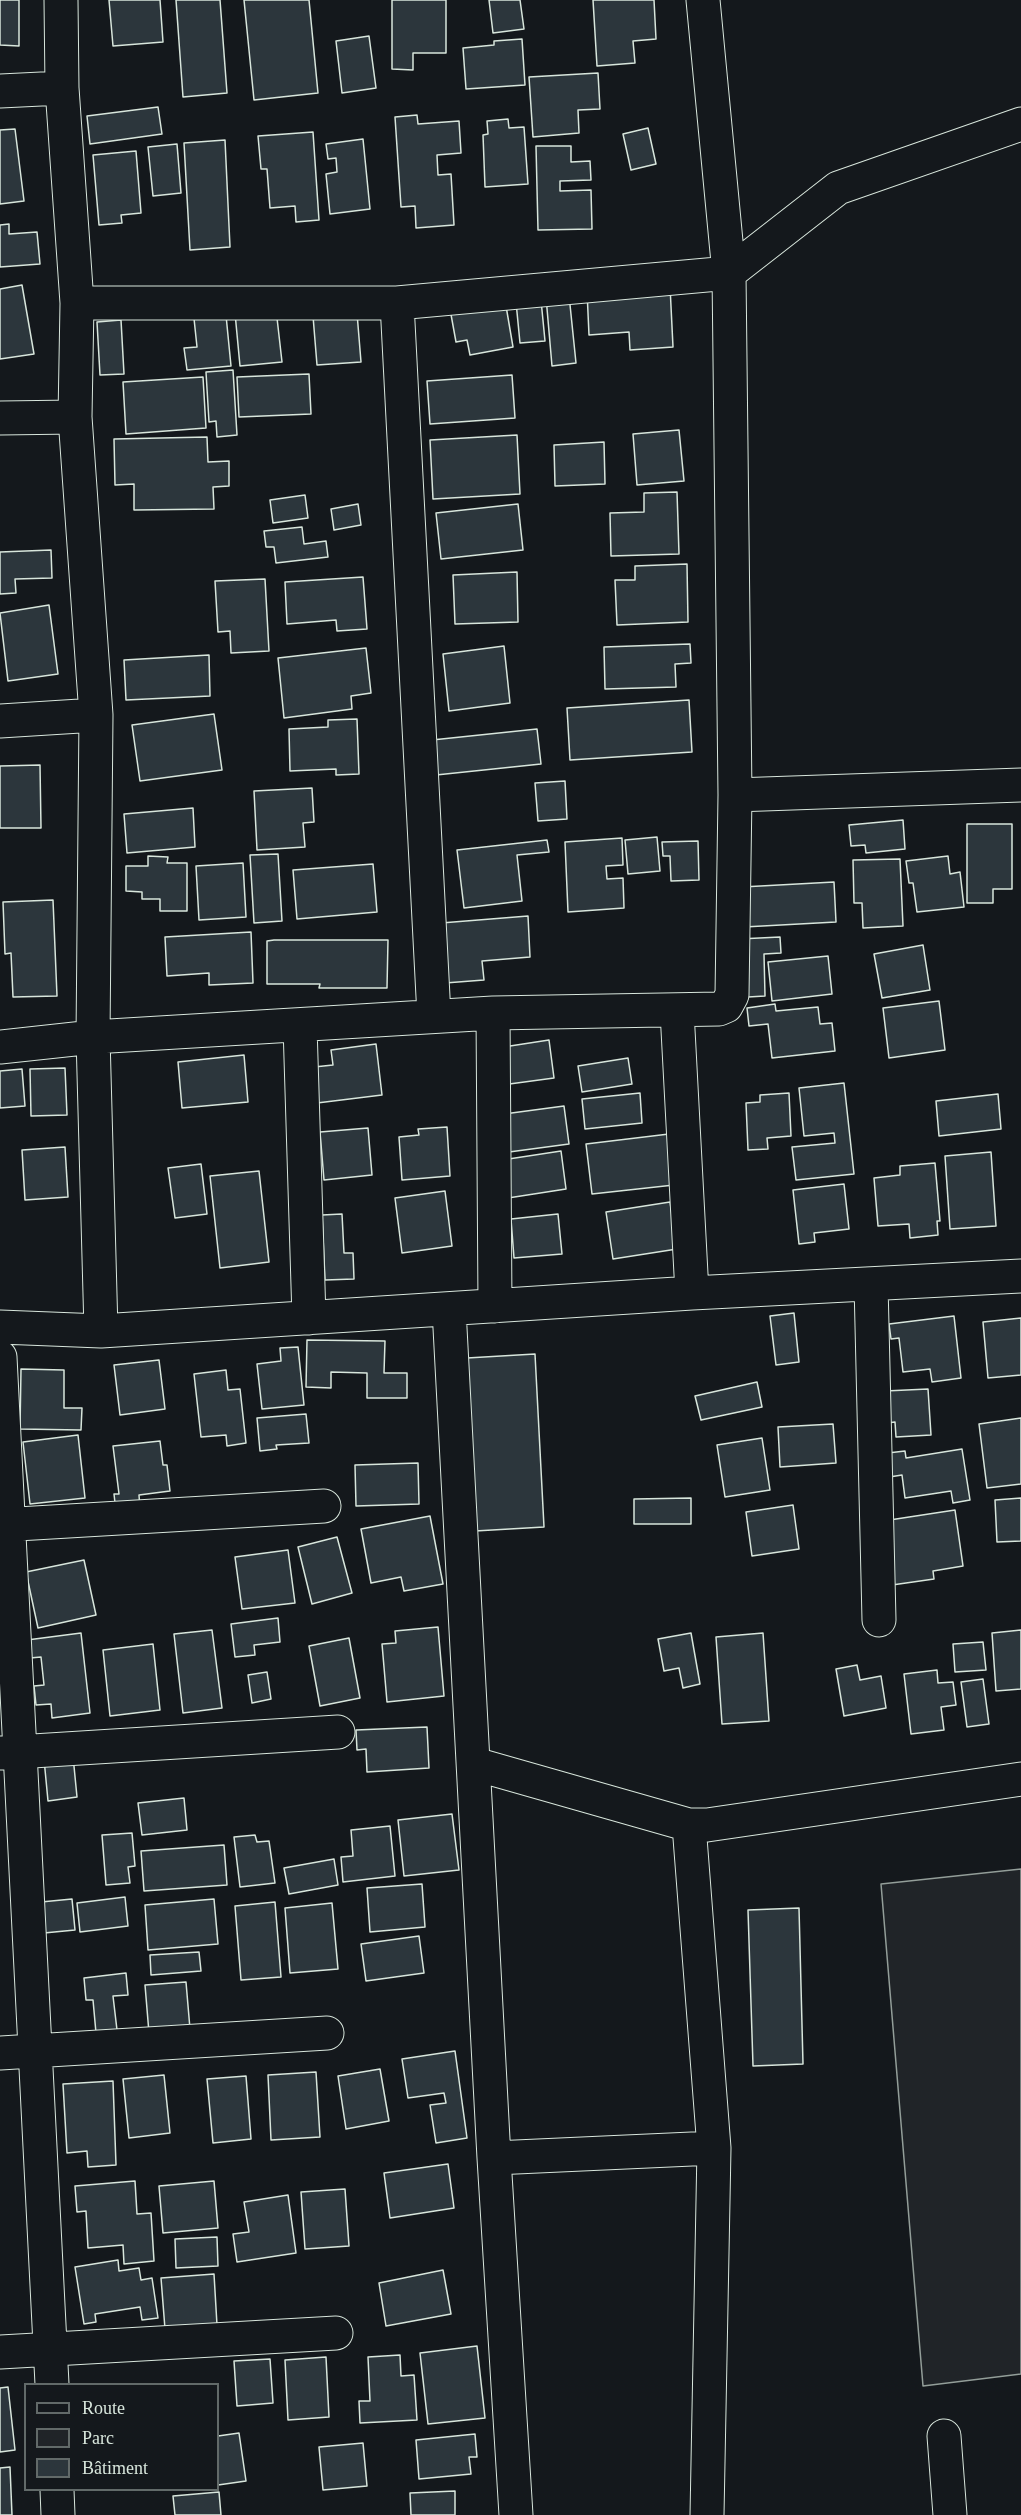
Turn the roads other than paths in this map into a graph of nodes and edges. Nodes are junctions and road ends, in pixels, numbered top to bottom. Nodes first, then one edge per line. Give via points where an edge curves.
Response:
1 (61, 0) edge
2 (703, 0) edge
3 (62, 88) junction
4 (0, 91) edge
5 (1021, 124) edge
6 (729, 273) junction
7 (77, 303) junction
8 (397, 303) junction
9 (75, 417) junction
10 (0, 418) edge
11 (96, 715) junction
12 (0, 721) edge
13 (1021, 785) edge
14 (735, 795) junction
15 (677, 1011) junction
16 (493, 1013) junction
17 (434, 1016) junction
18 (300, 1026) junction
19 (93, 1037) junction
20 (0, 1047) edge
21 (1021, 1276) edge
22 (871, 1284) junction
23 (692, 1293) junction
24 (495, 1306) junction
25 (448, 1309) junction
26 (309, 1317) junction
27 (0, 1327) edge
28 (101, 1330) junction
29 (0, 1357) edge
30 (324, 1506) dead end
31 (4, 1524) edge
32 (879, 1620) dead end
33 (339, 1732) dead end
34 (10, 1752) edge
35 (475, 1764) junction
36 (1021, 1779) edge
37 (689, 1825) junction
38 (327, 2033) dead end
39 (35, 2051) junction
40 (0, 2053) edge
41 (714, 2148) junction
42 (494, 2158) junction
43 (336, 2333) dead end
44 (50, 2350) junction
45 (0, 2352) edge
46 (52, 2383) edge
47 (944, 2436) dead end
48 (57, 2491) edge
49 (58, 2515) edge
50 (516, 2515) edge
51 (707, 2515) edge
52 (950, 2515) edge

1 - 3 street
2 - 6 street
3 - 4 street
3 - 7 street
5 - 6 street via 838,188
6 - 8 street
6 - 14 street
7 - 8 street
7 - 9 street
8 - 17 street
9 - 10 street
9 - 11 street
11 - 12 street
11 - 19 street
13 - 14 street
14 - 15 street via 732,995 726,1006 719,1009
15 - 16 street
15 - 23 street
16 - 17 street
16 - 24 street
17 - 18 street
18 - 19 street
18 - 26 street
19 - 20 street
19 - 28 street
21 - 22 street
22 - 23 street
22 - 32 street
23 - 24 street
24 - 25 street
25 - 26 street
25 - 35 street
26 - 28 street
27 - 28 street
29 - 31 street
30 - 31 street
31 - 34 street
33 - 34 street
34 - 39 street
35 - 37 street
35 - 42 street
36 - 37 street
37 - 41 street
38 - 39 street
39 - 40 street
39 - 44 street
41 - 42 street
41 - 51 street
42 - 50 street
43 - 44 street
44 - 45 street
44 - 46 street
47 - 52 street
48 - 49 street

